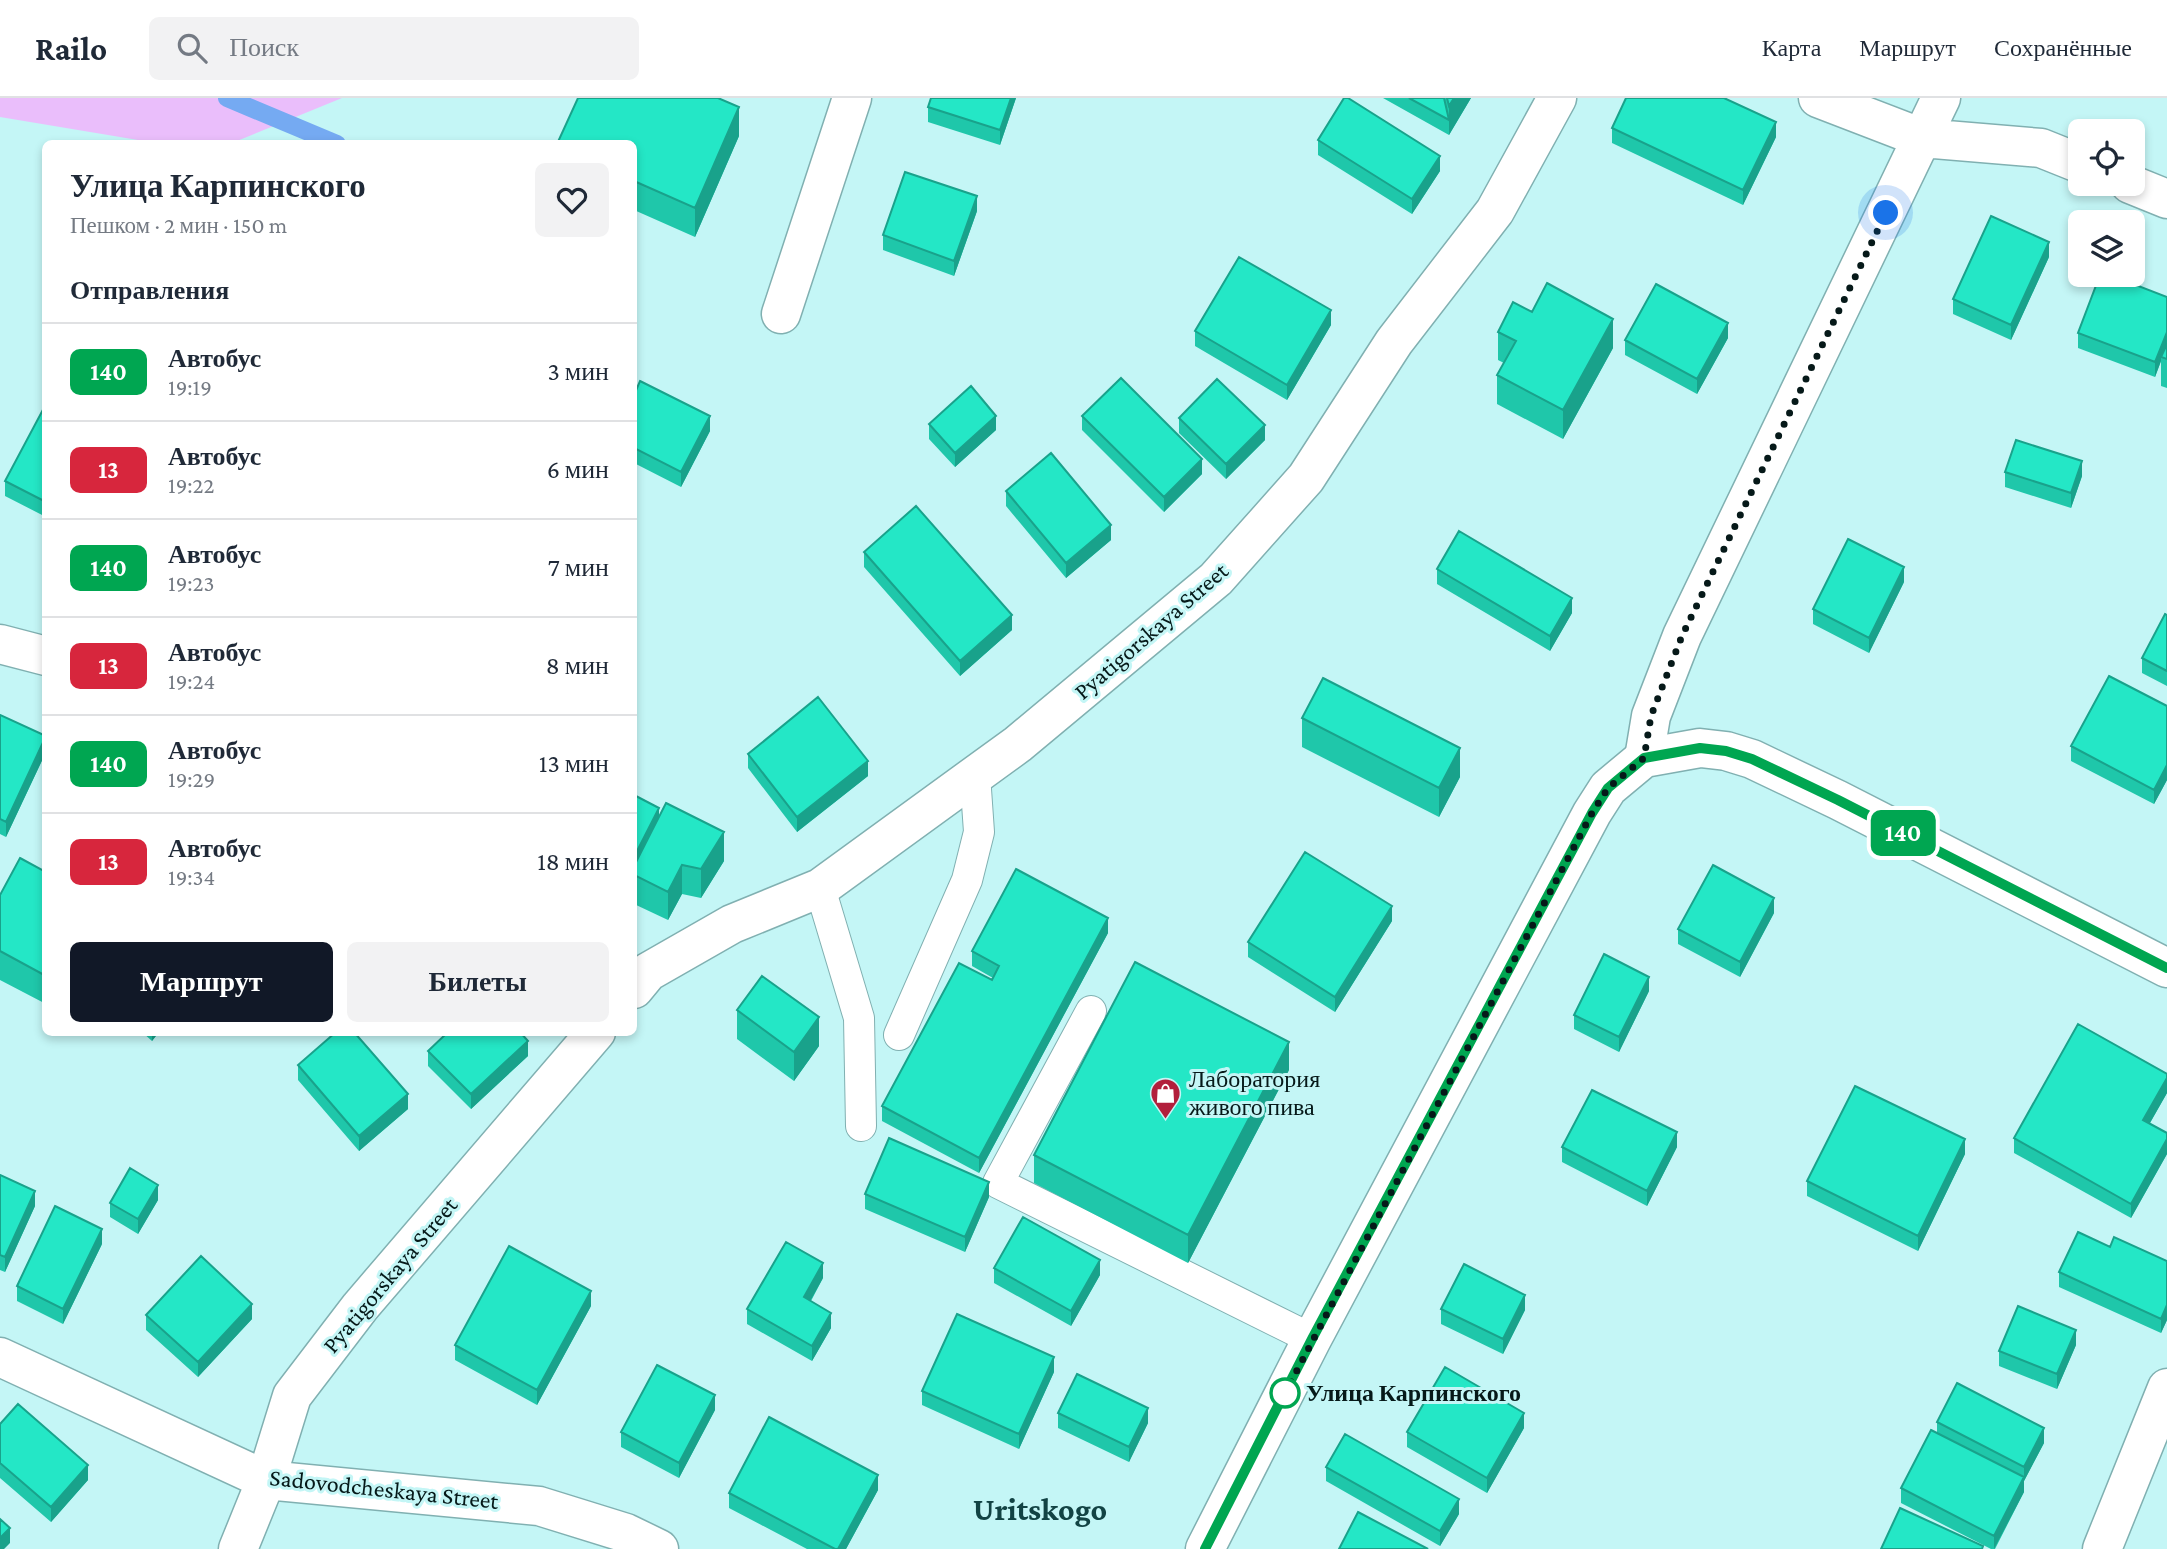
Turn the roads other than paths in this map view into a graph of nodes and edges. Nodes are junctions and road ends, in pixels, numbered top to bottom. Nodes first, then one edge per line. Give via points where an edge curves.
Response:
1 (852, 98) edge
2 (1557, 98) edge
3 (1818, 98) edge
4 (1941, 98) edge
5 (1922, 138) junction
6 (2068, 159) edge
7 (2145, 190) edge
8 (2167, 199) edge
9 (781, 314) dead end
10 (0, 644) edge
11 (42, 655) edge
12 (1644, 758) junction
13 (975, 775) junction
14 (820, 888) junction
15 (2167, 968) edge
16 (638, 975) edge
17 (1091, 1011) dead end
18 (899, 1035) dead end
19 (593, 1036) edge
20 (861, 1126) dead end
21 (1312, 1339) junction
22 (0, 1357) edge
23 (2167, 1388) edge
24 (267, 1479) junction
25 (238, 1549) edge
26 (659, 1549) edge
27 (1205, 1549) edge
28 (2102, 1549) edge

1 - 9 street
2 - 13 street, Pyatigorskaya Street via 1495,211 1394,342 1306,478 1216,579
3 - 5 street
4 - 5 street
5 - 6 street via 2041,148
5 - 12 street via 1682,636 1651,716
7 - 8 street
10 - 11 street
12 - 15 street via 1700,748 1752,759
12 - 21 street via 1608,788 1592,813
13 - 14 street, Pyatigorskaya Street
13 - 18 lane via 979,832 967,880
14 - 16 street, Pyatigorskaya Street via 733,924
14 - 20 lane via 859,1018
17 - 21 lane via 998,1183
19 - 24 street, Pyatigorskaya Street via 360,1307 292,1396
21 - 27 street
22 - 24 street, Sadovodcheskaya Street
23 - 28 street
24 - 25 street, Pyatigorskaya Street
24 - 26 street, Sadovodcheskaya Street via 539,1506 626,1533

